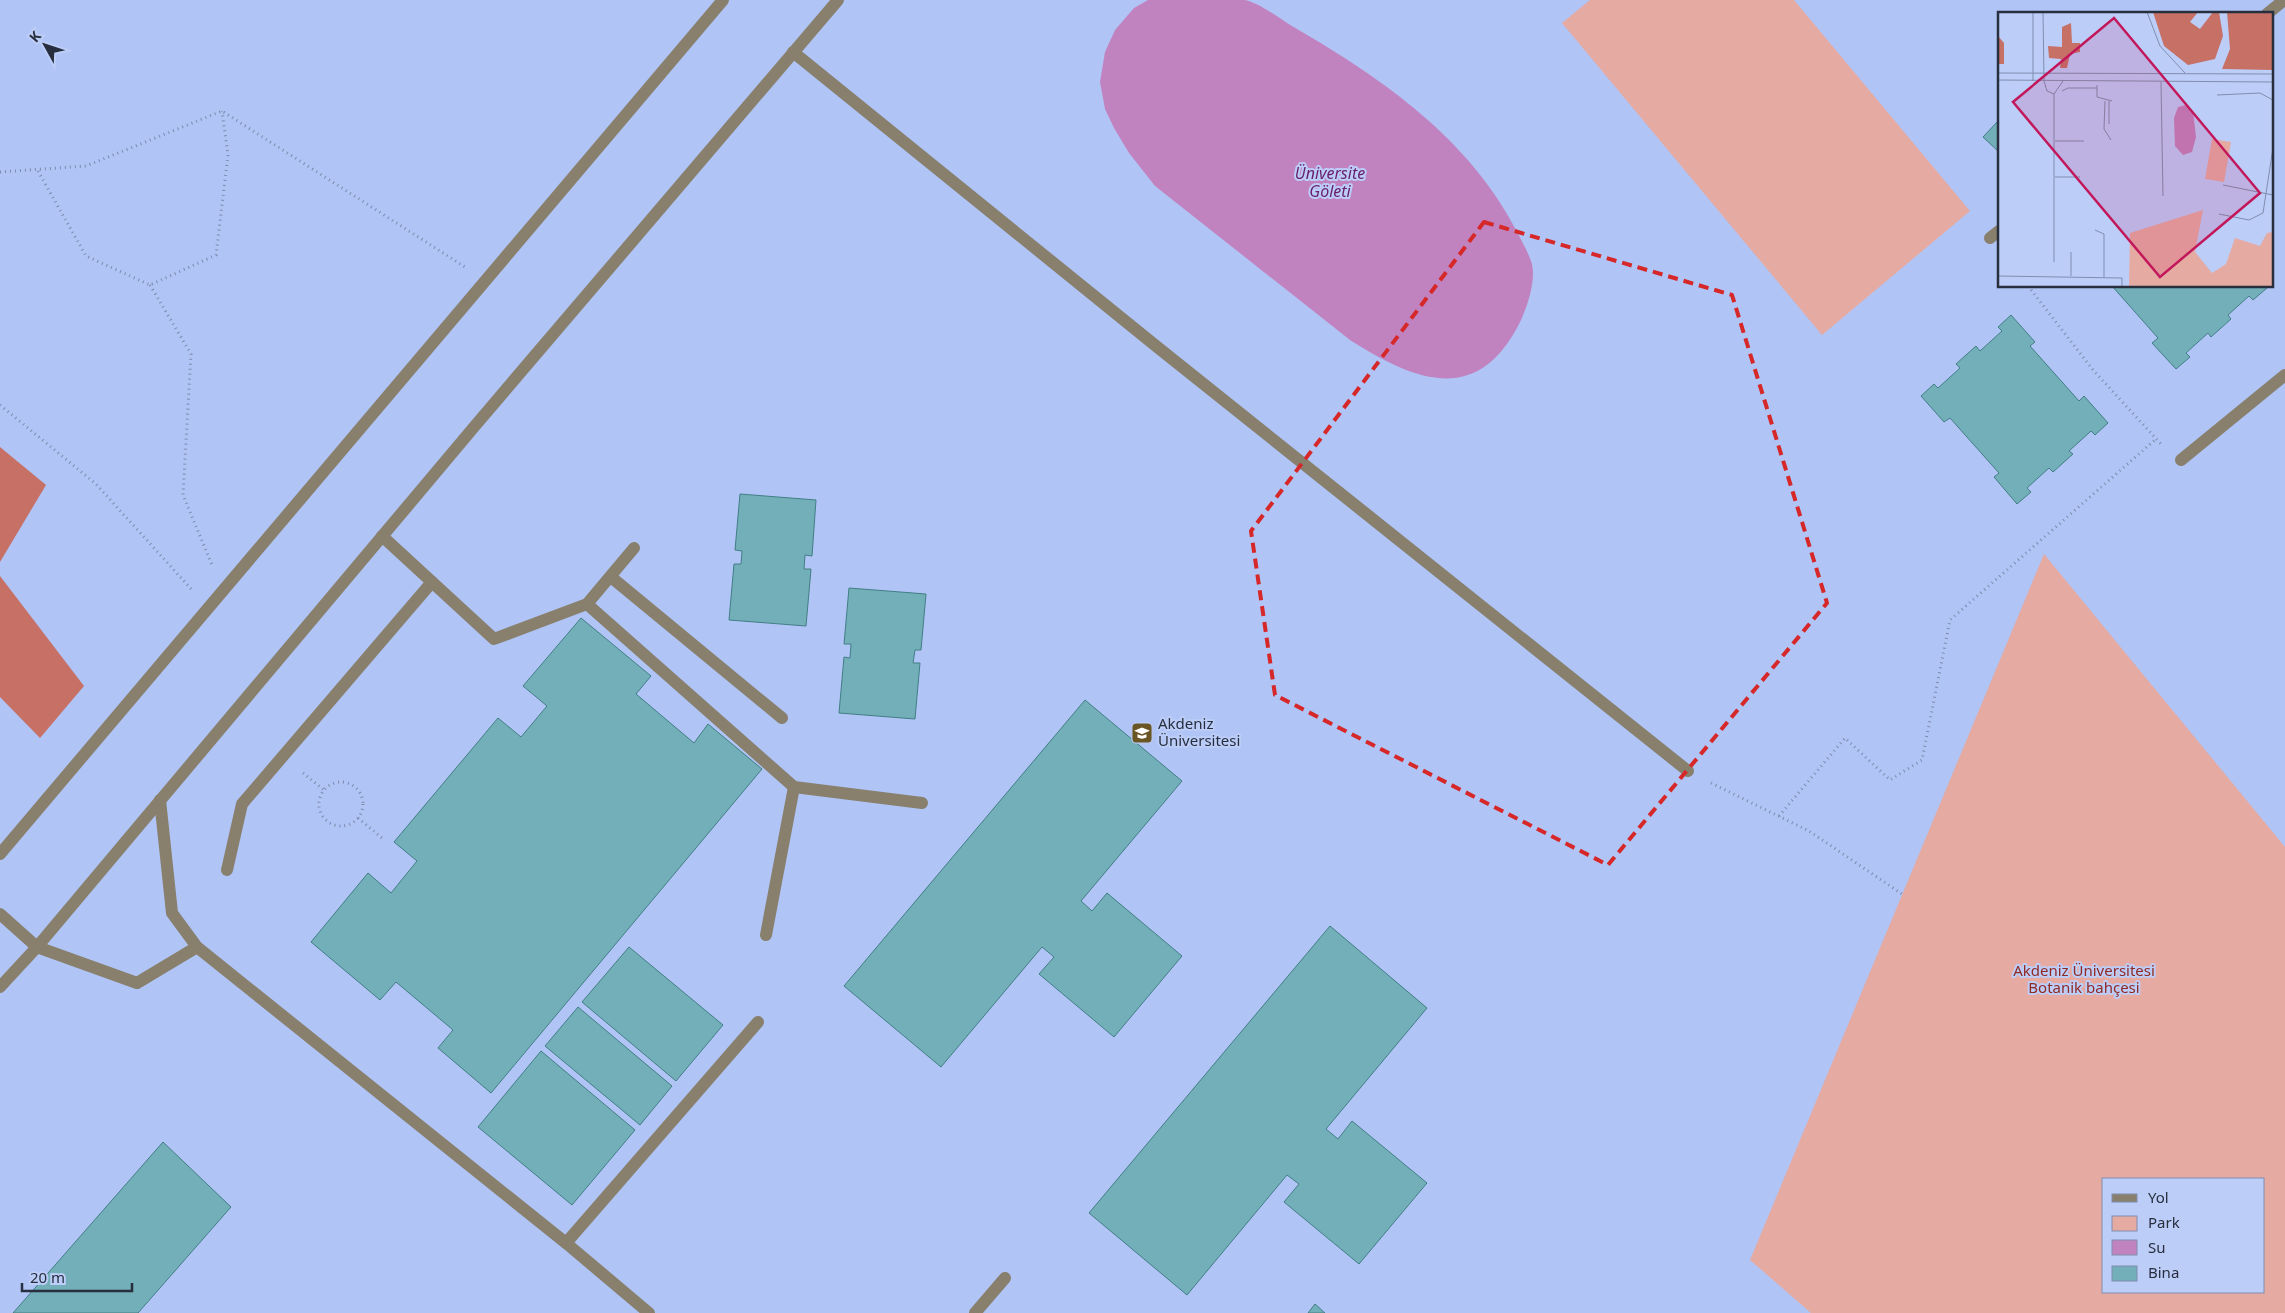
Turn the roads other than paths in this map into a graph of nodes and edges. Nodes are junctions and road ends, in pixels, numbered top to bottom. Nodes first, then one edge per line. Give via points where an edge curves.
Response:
1 (723, 0) edge
2 (838, 0) edge
3 (2284, 0) edge
4 (2269, 12) edge
5 (793, 52) junction
6 (2285, 375) edge
7 (2181, 460) road end
8 (382, 536) junction
9 (634, 548) dead end
10 (611, 577) junction
11 (432, 582) junction
12 (587, 604) junction
13 (782, 718) dead end
14 (1688, 771) road end
15 (794, 787) junction
16 (160, 800) junction
17 (922, 803) dead end
18 (0, 854) edge
19 (227, 870) dead end
20 (0, 914) edge
21 (766, 935) dead end
22 (197, 946) junction
23 (36, 947) junction
24 (0, 987) edge
25 (758, 1022) dead end
26 (566, 1243) junction
27 (1005, 1278) dead end
28 (649, 1313) edge
29 (975, 1313) edge

1 - 18 street
2 - 5 street
3 - 4 street
5 - 8 street
5 - 14 street
6 - 7 street
8 - 11 street
8 - 16 street
9 - 10 street
10 - 12 street
10 - 13 street
11 - 12 street via 494,639
11 - 19 street via 242,804
12 - 15 street
15 - 17 street
15 - 21 street
16 - 22 street via 172,913
16 - 23 street
20 - 23 street
22 - 23 street via 137,983
22 - 26 street
23 - 24 street
25 - 26 street
26 - 28 street
27 - 29 street

